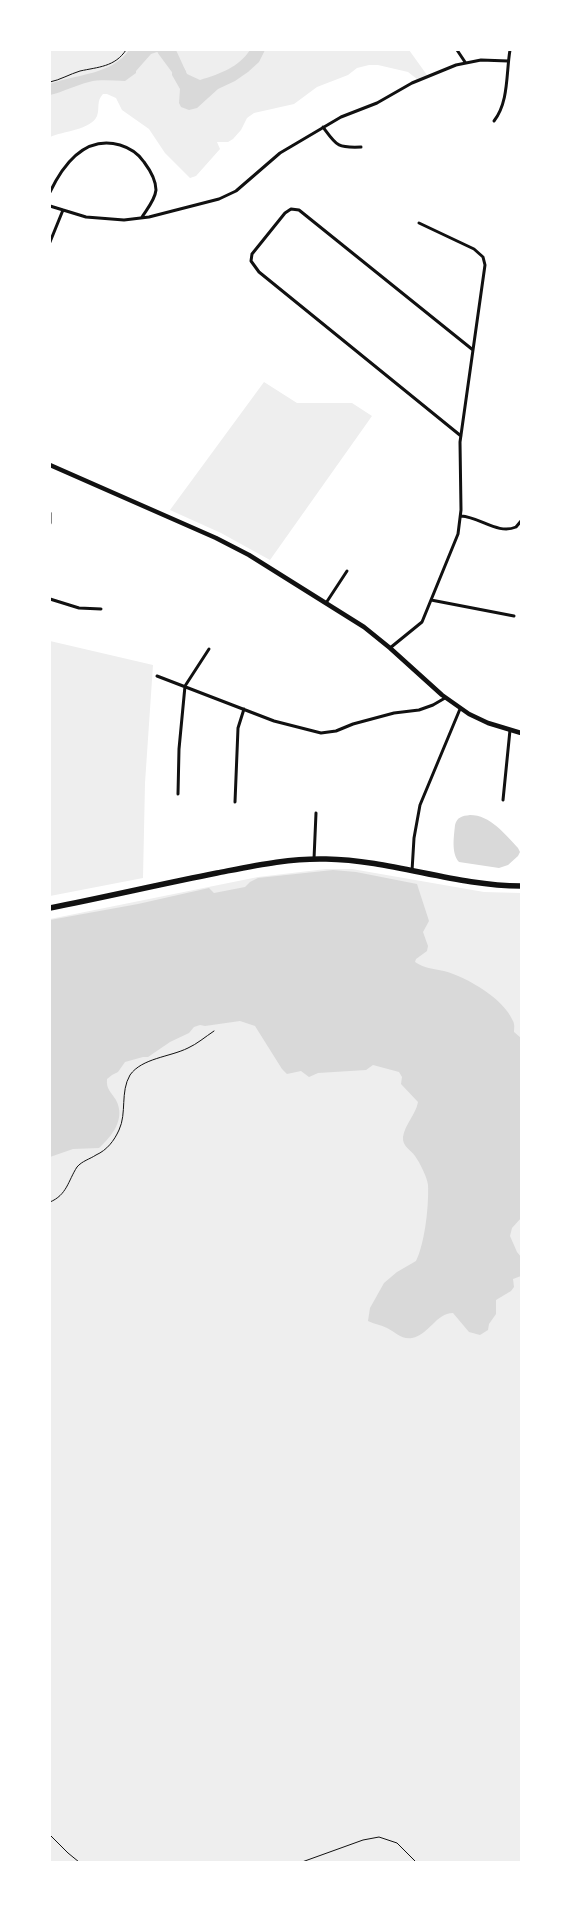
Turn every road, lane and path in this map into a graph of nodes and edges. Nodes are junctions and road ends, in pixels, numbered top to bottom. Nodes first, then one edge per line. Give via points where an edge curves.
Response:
1 (126, 50) edge
2 (457, 50) edge
3 (510, 50) edge
4 (508, 61) junction
5 (466, 62) junction
6 (50, 82) edge
7 (494, 121) dead end
8 (323, 127) junction
9 (361, 148) dead end
10 (50, 192) edge
11 (50, 206) edge
12 (63, 210) junction
13 (142, 218) junction
14 (419, 223) dead end
15 (50, 242) edge
16 (473, 350) junction
17 (461, 436) junction
18 (50, 465) edge
19 (50, 514) edge
20 (461, 516) junction
21 (521, 521) edge
22 (50, 523) edge
23 (347, 571) dead end
24 (50, 599) edge
25 (431, 600) junction
26 (326, 603) junction
27 (101, 608) dead end
28 (514, 616) dead end
29 (390, 648) junction
30 (208, 649) dead end
31 (157, 676) dead end
32 (185, 686) junction
33 (445, 698) junction
34 (460, 708) junction
35 (244, 709) junction
36 (510, 730) junction
37 (521, 733) edge
38 (178, 794) dead end
39 (503, 800) dead end
40 (235, 802) dead end
41 (316, 813) dead end
42 (314, 858) junction
43 (412, 871) junction
44 (521, 886) edge
45 (50, 908) edge
46 (214, 1031) dead end
47 (50, 1202) edge
48 (50, 1835) edge
49 (79, 1862) edge
50 (302, 1862) edge
51 (416, 1862) edge

1 - 6 path via 111,64
2 - 5 street
3 - 4 street
4 - 5 street
4 - 7 street via 503,103
5 - 8 street via 431,75
8 - 9 street via 336,144
8 - 13 street via 270,160 232,194
10 - 13 street via 64,167 79,152 102,143 130,148 143,160 156,184 155,196
11 - 12 street
12 - 13 street via 100,219
12 - 15 street
14 - 16 street via 474,249 485,260
16 - 17 street
16 - 17 street via 296,209 285,213 251,257 259,272
17 - 20 street
18 - 26 street via 228,544
19 - 22 street
20 - 21 street via 504,530 516,527
20 - 25 street via 456,540
23 - 26 street
24 - 27 street via 79,608
25 - 28 street
25 - 29 street via 420,625
26 - 29 street
29 - 33 street
30 - 32 street
31 - 32 street
32 - 35 street
32 - 38 street
33 - 34 street
33 - 35 street via 419,710 394,713 321,734
34 - 36 street
34 - 43 street via 420,805
35 - 40 street via 238,728
36 - 37 street
36 - 39 street
41 - 42 street
42 - 43 main road
42 - 45 main road via 265,864
43 - 44 main road via 487,884
46 - 47 path via 188,1048 140,1065 130,1075 124,1091 123,1117 113,1141 78,1166 64,1193
48 - 49 path
50 - 51 path via 378,1837 397,1844

